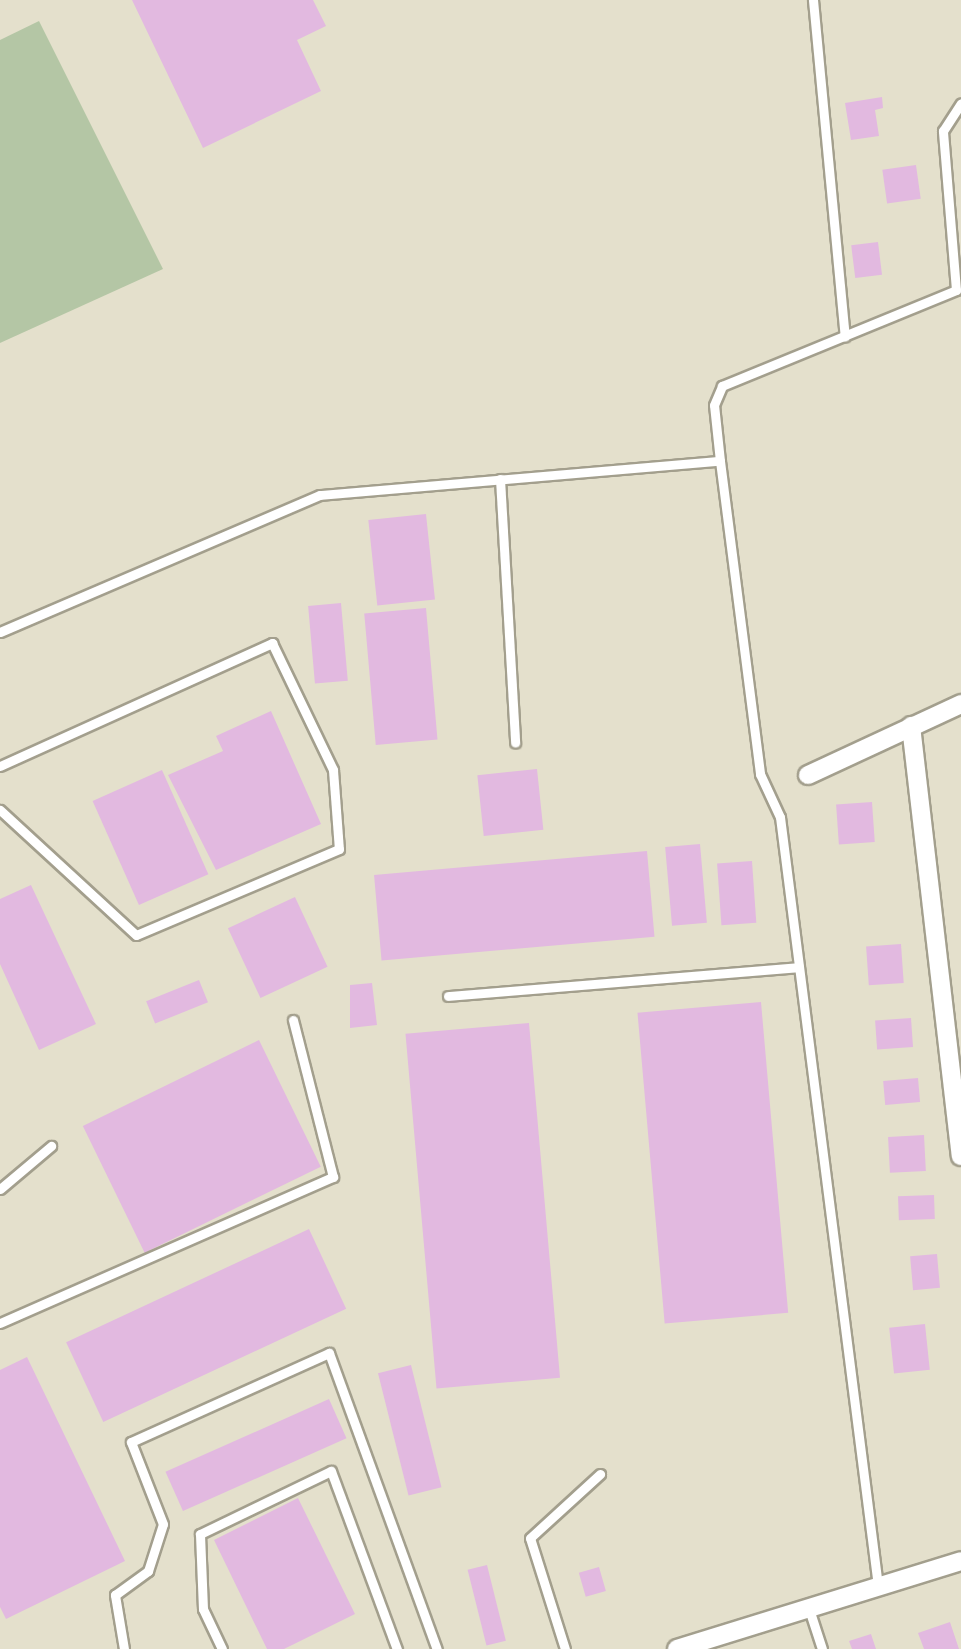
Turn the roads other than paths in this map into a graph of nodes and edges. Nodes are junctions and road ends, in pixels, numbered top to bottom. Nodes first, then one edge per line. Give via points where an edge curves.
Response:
1 (813, 0) edge
2 (961, 103) edge
3 (845, 336) junction
4 (720, 461) junction
5 (500, 479) junction
6 (0, 632) edge
7 (961, 704) edge
8 (910, 726) junction
9 (515, 742) dead end
10 (0, 766) edge
11 (808, 775) dead end
12 (0, 810) edge
13 (800, 967) junction
14 (448, 996) dead end
15 (292, 1020) dead end
16 (956, 1054) edge
17 (51, 1146) dead end
18 (961, 1156) edge
19 (0, 1189) edge
20 (0, 1323) edge
21 (600, 1474) dead end
22 (961, 1561) edge
23 (878, 1586) junction
24 (808, 1607) junction
25 (396, 1648) edge
26 (124, 1649) edge
27 (222, 1649) edge
28 (386, 1649) edge
29 (437, 1649) edge
30 (566, 1649) edge
31 (677, 1649) edge
32 (822, 1649) edge

1 - 3 lane
2 - 3 lane via 943,131 956,290
3 - 4 lane via 722,386 714,404
4 - 5 lane
4 - 13 lane via 760,774 780,817
5 - 6 lane via 320,495
5 - 9 lane
7 - 8 street
8 - 11 street
8 - 16 street
10 - 12 lane via 272,643 333,770 339,849 136,935
13 - 14 lane
13 - 23 lane
15 - 20 lane via 333,1177
16 - 18 street
17 - 19 lane
21 - 30 lane via 530,1538
22 - 23 street
23 - 24 street
24 - 31 street
24 - 32 lane
25 - 27 lane via 330,1471 200,1534 202,1609
25 - 28 lane
26 - 29 lane via 116,1594 148,1570 163,1524 131,1442 329,1353

